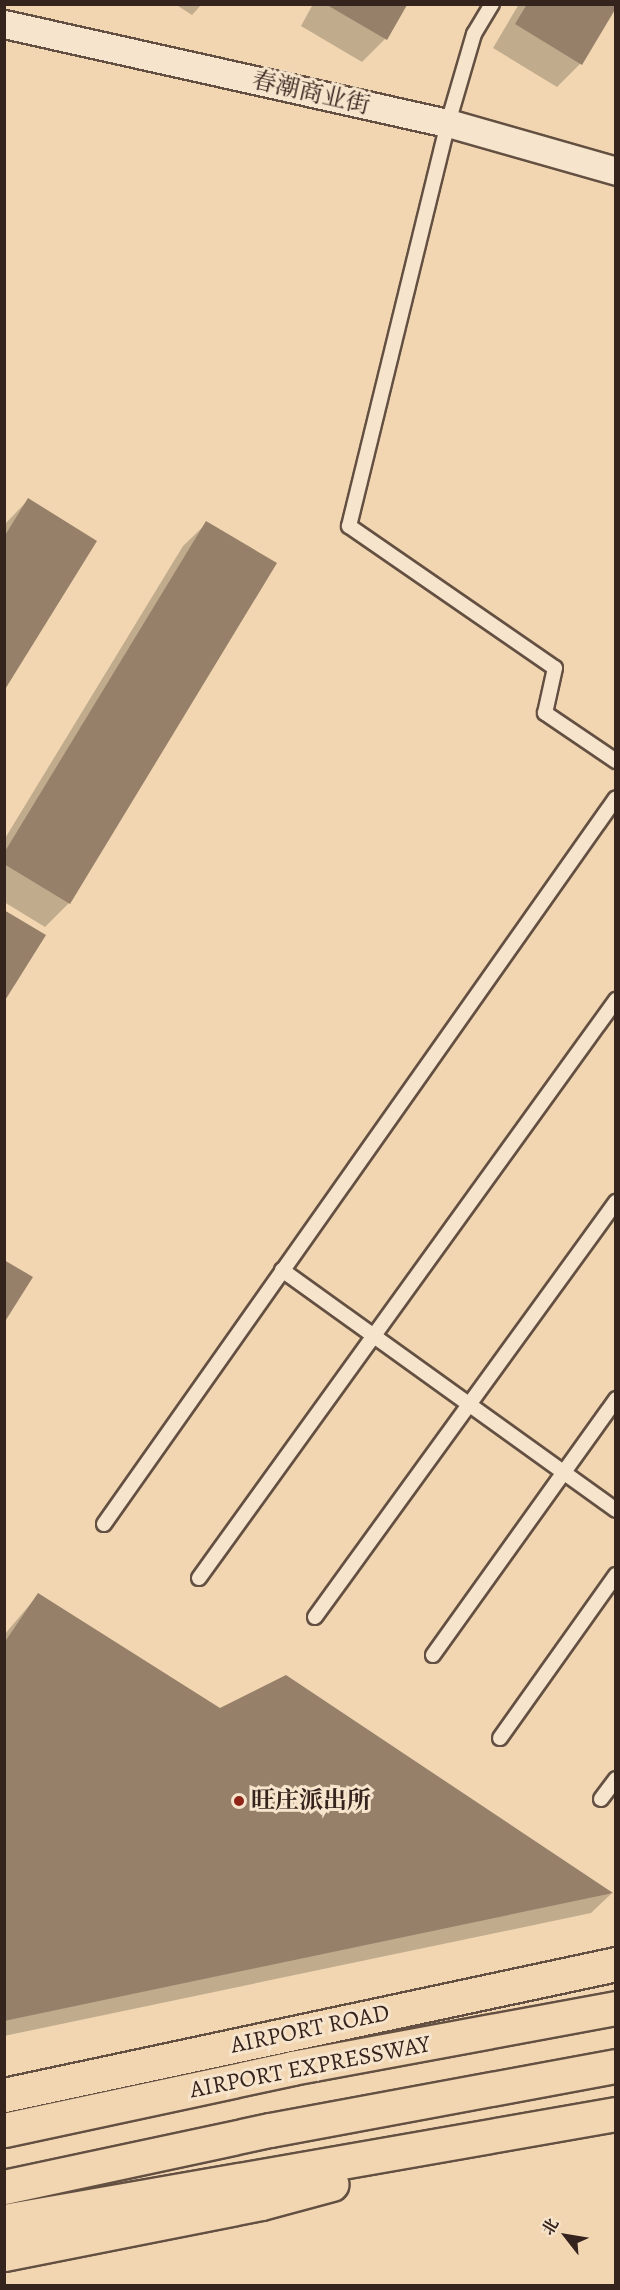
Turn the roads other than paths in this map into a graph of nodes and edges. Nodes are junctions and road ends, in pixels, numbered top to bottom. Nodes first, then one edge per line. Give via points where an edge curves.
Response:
1 (492, 4) edge
2 (4, 24) edge
3 (448, 123) junction
4 (615, 171) edge
5 (615, 761) edge
6 (615, 798) edge
7 (615, 1000) edge
8 (615, 1202) edge
9 (282, 1270) junction
10 (374, 1336) junction
11 (615, 1399) edge
12 (468, 1406) junction
13 (562, 1472) junction
14 (615, 1510) edge
15 (104, 1524) dead end
16 (615, 1575) edge
17 (199, 1578) dead end
18 (315, 1617) dead end
19 (433, 1655) dead end
20 (500, 1738) dead end
21 (615, 1779) edge
22 (601, 1798) dead end
23 (615, 1964) edge
24 (615, 2008) edge
25 (615, 2066) edge
26 (4, 2095) edge
27 (615, 2114) edge
28 (544, 2128) junction
29 (4, 2130) edge
30 (4, 2187) edge
31 (4, 2221) edge
32 (4, 2254) edge

1 - 3 lane via 474,34
2 - 3 street, 春潮商业街
3 - 4 street, 春潮商业街
3 - 5 lane via 349,526 555,668 545,713
6 - 9 lane
7 - 10 lane
8 - 12 lane
9 - 10 lane
9 - 15 lane
10 - 12 lane
10 - 17 lane
11 - 13 lane
12 - 13 lane
12 - 18 lane
13 - 14 lane
13 - 19 lane
16 - 20 lane
21 - 22 lane
23 - 26 main road, AIRPORT ROAD
24 - 29 main road, AIRPORT EXPRESSWAY via 292,2068
25 - 30 main road via 270,2130
27 - 28 main road
28 - 31 main road
28 - 32 main road via 261,2203

